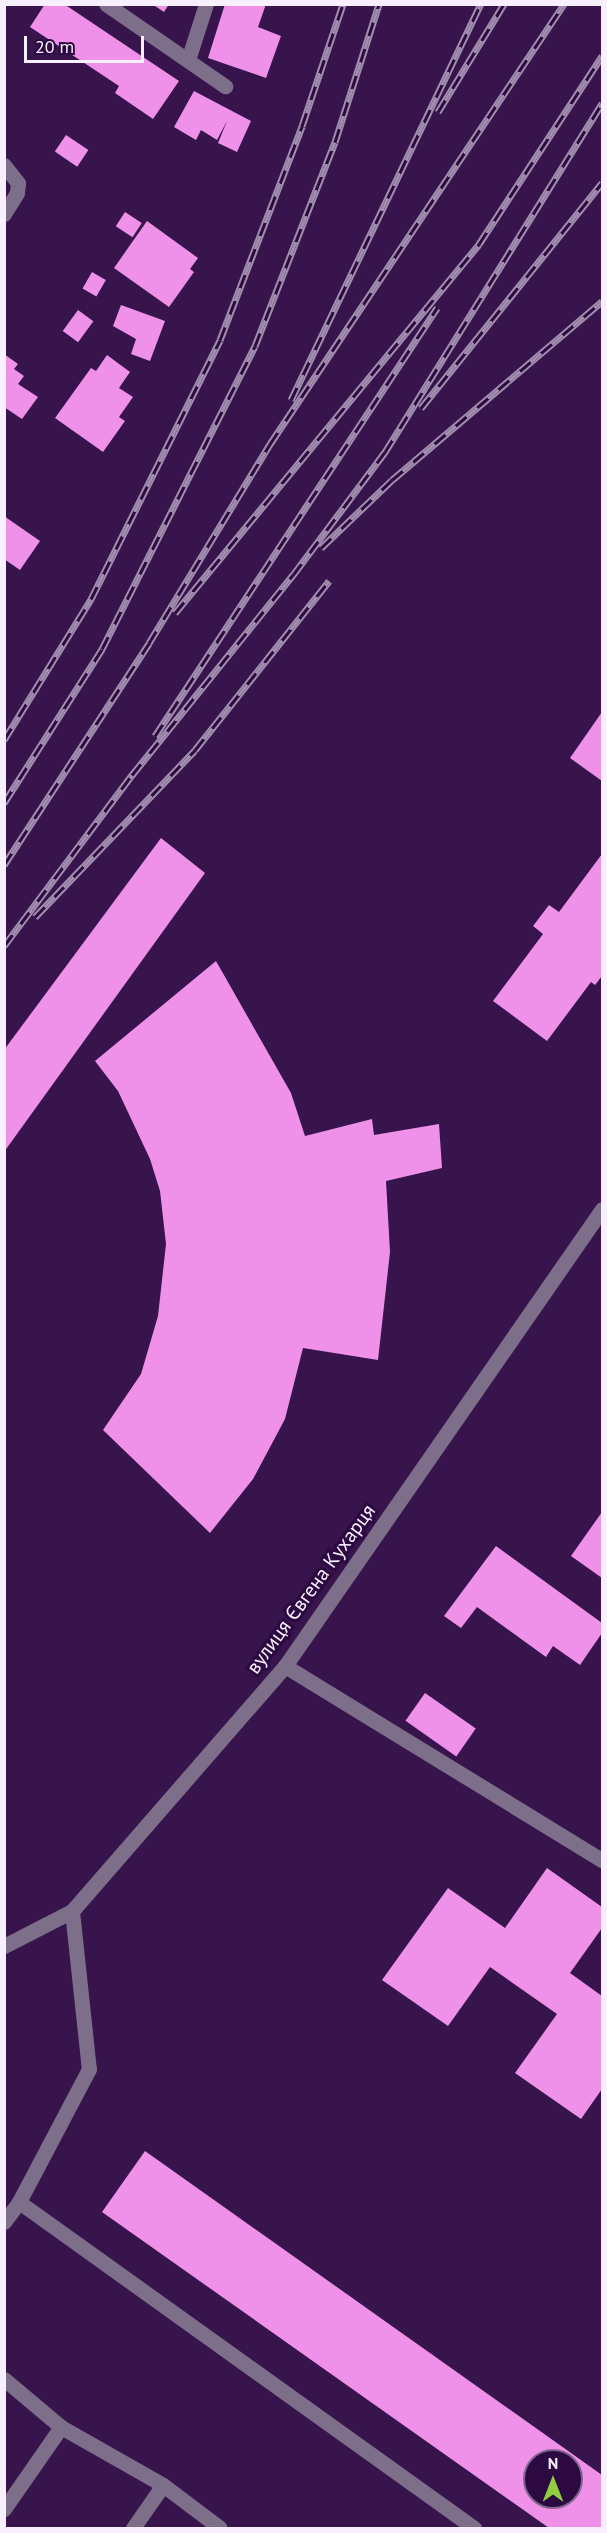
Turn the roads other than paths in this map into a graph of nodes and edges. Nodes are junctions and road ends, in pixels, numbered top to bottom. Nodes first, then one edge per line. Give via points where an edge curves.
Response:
1 (106, 4) edge
2 (206, 4) edge
3 (188, 60) junction
4 (225, 86) dead end
5 (4, 165) edge
6 (4, 214) edge
7 (603, 1209) edge
8 (285, 1666) junction
9 (603, 1860) edge
10 (72, 1911) junction
11 (5, 1946) edge
12 (19, 2202) junction
13 (4, 2222) edge
14 (4, 2379) edge
15 (61, 2427) junction
16 (163, 2485) junction
17 (4, 2509) edge
18 (133, 2529) edge
19 (220, 2529) edge
20 (474, 2529) edge

1 - 3 street
2 - 3 street
3 - 4 street
5 - 6 street via 18,183 18,193
7 - 8 street, вулиця Євгена Кухарця
8 - 9 street
8 - 10 street, вулиця Євгена Кухарця
10 - 11 street, вулиця Євгена Кухарця
10 - 12 street via 89,2069
12 - 13 street
12 - 20 street
14 - 15 street
15 - 16 street
15 - 17 street
16 - 18 street
16 - 19 street

